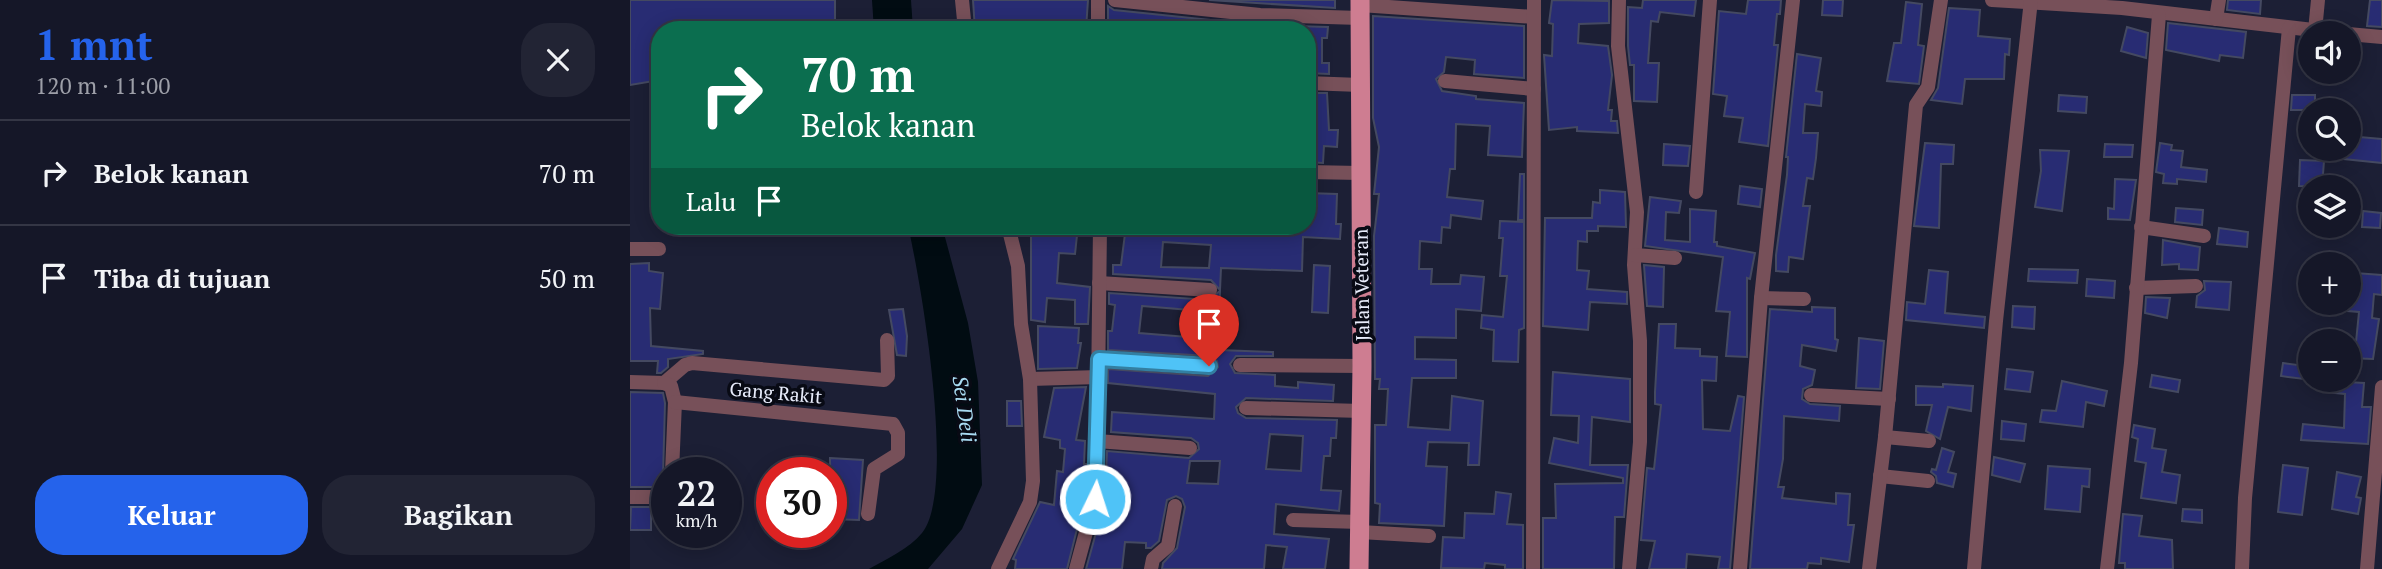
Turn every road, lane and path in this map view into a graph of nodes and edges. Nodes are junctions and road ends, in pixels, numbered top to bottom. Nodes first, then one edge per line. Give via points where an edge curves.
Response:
1 (962, 0) edge
2 (1098, 0) edge
3 (1115, 0) edge
4 (1534, 0) edge
5 (1619, 0) edge
6 (1710, 0) edge
7 (1793, 0) edge
8 (1941, 0) edge
9 (1992, 0) edge
10 (2218, 0) edge
11 (2318, 0) edge
12 (2031, 1) edge
13 (2123, 4) edge
14 (1360, 8) edge
15 (2159, 15) junction
16 (1534, 17) junction
17 (2217, 19) junction
18 (964, 21) edge
19 (1098, 21) edge
20 (2316, 21) edge
21 (2289, 28) junction
22 (2298, 29) edge
23 (2361, 35) edge
24 (2382, 37) edge
25 (1445, 81) dead end
26 (1316, 83) edge
27 (1360, 85) junction
28 (1534, 89) junction
29 (1316, 172) edge
30 (1360, 173) junction
31 (1696, 192) dead end
32 (2141, 227) junction
33 (1010, 235) edge
34 (1100, 235) edge
35 (2204, 236) dead end
36 (630, 249) edge
37 (659, 249) dead end
38 (1635, 255) junction
39 (1675, 258) dead end
40 (1100, 283) junction
41 (2196, 286) dead end
42 (2136, 288) junction
43 (1210, 290) dead end
44 (1761, 298) junction
45 (1804, 299) dead end
46 (887, 340) dead end
47 (1099, 359) junction
48 (1240, 365) dead end
49 (1209, 366) dead end
50 (1362, 366) junction
51 (1099, 377) junction
52 (1030, 379) junction
53 (630, 382) edge
54 (664, 383) junction
55 (2382, 387) edge
56 (1811, 395) dead end
57 (1889, 400) junction
58 (674, 402) junction
59 (1246, 408) dead end
60 (1362, 411) junction
61 (1885, 437) junction
62 (1929, 440) dead end
63 (1097, 441) junction
64 (1190, 449) dead end
65 (672, 457) edge
66 (1880, 476) junction
67 (1928, 481) dead end
68 (630, 496) edge
69 (651, 496) edge
70 (1175, 506) dead end
71 (868, 514) dead end
72 (1293, 520) dead end
73 (1360, 527) junction
74 (1429, 536) dead end
75 (998, 569) edge
76 (1076, 569) edge
77 (1152, 569) edge
78 (1359, 569) edge
79 (1533, 569) edge
80 (1629, 569) edge
81 (1740, 569) edge
82 (1868, 569) edge
83 (1974, 569) edge
84 (2107, 569) edge
85 (2242, 569) edge
86 (2367, 569) edge

1 - 18 street
2 - 19 street
3 - 14 street via 1260,15
4 - 16 street
5 - 38 street via 1618,46 1637,212
6 - 31 street
7 - 44 street
8 - 57 street via 1928,87 1916,105
9 - 12 street
10 - 17 street
11 - 20 street
12 - 13 street
12 - 83 street
13 - 15 street
14 - 16 street
14 - 27 main road, Jalan Veteran
15 - 17 street
15 - 32 street
16 - 28 street
17 - 21 street
21 - 22 street
21 - 85 street
23 - 24 street
25 - 28 street
26 - 27 street
27 - 30 main road, Jalan Veteran
28 - 79 street
29 - 30 street
30 - 50 main road, Jalan Veteran
32 - 35 street
32 - 42 street
33 - 52 street
34 - 40 street
36 - 37 street
38 - 39 street
38 - 80 street via 1640,442
40 - 43 street
40 - 47 street
41 - 42 street
42 - 84 street via 2132,363
44 - 45 street
44 - 81 street
46 - 54 street via 888,376 884,380 692,363
47 - 49 street
47 - 51 street
48 - 50 street
50 - 60 main road, Jalan Veteran
51 - 52 street
51 - 63 street
52 - 75 street via 1030,502
53 - 54 street
54 - 58 street via 671,386
55 - 86 street
56 - 57 street
57 - 61 street
58 - 65 street
58 - 71 street, Gang Rakit via 874,420 896,427 899,447 893,460 874,469
59 - 60 street
60 - 73 main road, Jalan Veteran
61 - 62 street
61 - 66 street
63 - 64 street
63 - 76 street via 1095,499
66 - 67 street
66 - 82 street
68 - 69 street
70 - 77 street via 1168,546 1153,559
72 - 73 street
73 - 74 street
73 - 78 main road, Jalan Veteran

